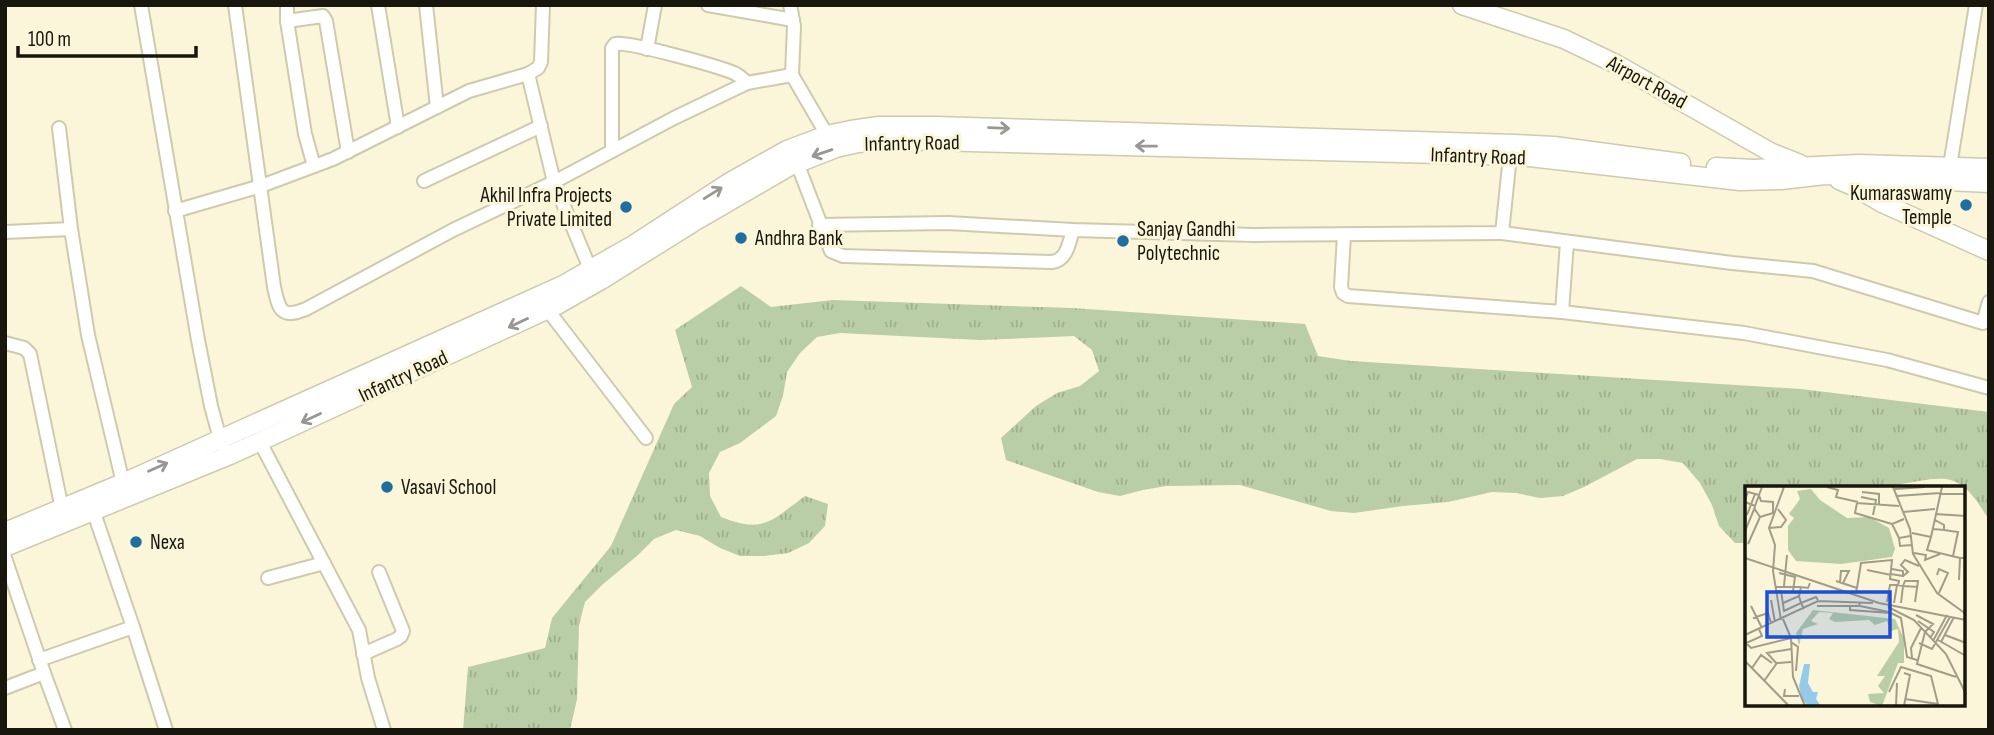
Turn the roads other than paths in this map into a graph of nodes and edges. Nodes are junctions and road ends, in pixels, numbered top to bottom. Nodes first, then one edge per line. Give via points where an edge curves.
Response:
1 (141, 5) edge
2 (235, 5) edge
3 (287, 5) edge
4 (378, 5) edge
5 (426, 5) edge
6 (542, 5) edge
7 (655, 5) edge
8 (708, 5) edge
9 (790, 5) edge
10 (1462, 5) edge
11 (1976, 5) edge
12 (793, 20) junction
13 (287, 21) junction
14 (647, 49) junction
15 (528, 74) junction
16 (792, 75) junction
17 (747, 83) junction
18 (437, 107) junction
19 (541, 126) junction
20 (398, 127) junction
21 (59, 128) dead end
22 (827, 135) junction
23 (612, 151) junction
24 (348, 152) junction
25 (792, 156) junction
26 (1510, 156) junction
27 (314, 166) junction
28 (1806, 166) junction
29 (1950, 166) junction
30 (1989, 168) edge
31 (1825, 175) junction
32 (424, 181) dead end
33 (554, 182) junction
34 (1989, 183) edge
35 (261, 186) junction
36 (175, 211) junction
37 (819, 225) junction
38 (71, 229) junction
39 (1073, 230) junction
40 (5, 232) edge
41 (1502, 233) junction
42 (1344, 235) junction
43 (1566, 242) junction
44 (1989, 251) edge
45 (593, 276) junction
46 (1989, 302) edge
47 (547, 309) junction
48 (1562, 312) junction
49 (1986, 324) edge
50 (5, 343) edge
51 (1989, 388) edge
52 (646, 438) dead end
53 (220, 439) junction
54 (260, 442) junction
55 (230, 455) junction
56 (122, 483) junction
57 (62, 509) junction
58 (93, 510) junction
59 (5, 531) edge
60 (5, 547) edge
61 (5, 558) edge
62 (324, 563) junction
63 (379, 572) dead end
64 (268, 578) dead end
65 (133, 627) junction
66 (363, 654) junction
67 (41, 666) junction
68 (5, 688) edge
69 (65, 730) edge
70 (166, 730) edge
71 (384, 730) edge

1 - 36 street
2 - 35 street
3 - 13 street
4 - 20 street
5 - 18 street
6 - 15 street via 541,62
7 - 14 street
8 - 12 street
9 - 12 street
10 - 28 street, Airport Road via 1564,39 1772,153
11 - 29 street
12 - 16 street
13 - 24 street via 323,16 326,21
13 - 27 street via 304,134
14 - 17 street via 732,73
14 - 23 street via 620,43 612,48
15 - 18 street via 469,91
15 - 19 street
16 - 17 street
16 - 22 street
17 - 23 street
18 - 20 street
19 - 32 street
19 - 33 street
20 - 24 street
21 - 38 street
22 - 25 street, Infantry Road
22 -> 28 street, Infantry Road via 878,126 936,126 1299,136 1554,146 1753,169
23 - 33 street
24 - 27 street
26 -> 25 street, Infantry Road via 892,140
25 - 37 street
25 - 45 street, Infantry Road via 702,217
26 - 31 street, Infantry Road via 1740,181
26 - 41 street
27 - 35 street
28 - 29 street, Infantry Road
28 - 31 street, Airport Road
29 - 30 street, Infantry Road
31 - 34 street
31 - 44 street, Airport Road
33 - 35 street via 293,314 284,313 279,306
33 - 45 street
35 - 36 street
36 - 53 street
37 - 39 street via 948,223
37 - 39 street via 831,251 844,256 1052,262 1064,257
38 - 40 street
38 - 56 street via 88,335
39 - 42 street
41 - 42 street
41 - 43 street
42 - 48 street via 1341,287 1348,296
43 - 48 street
43 - 49 street via 1813,271
45 - 47 street, Infantry Road
45 - 53 street, Infantry Road
46 - 49 street
47 - 52 street
47 -> 54 street, Infantry Road
48 - 51 street via 1744,333 1887,360
50 - 57 street via 30,354
53 - 55 street
56 -> 53 street, Infantry Road
54 - 55 street, Infantry Road
54 - 62 street
55 - 58 street, Infantry Road
56 - 57 street, Infantry Road
57 - 59 street, Infantry Road
58 - 60 street, Infantry Road
58 - 65 street
61 - 67 street
62 - 64 street
62 - 66 street via 359,630
63 - 66 street via 403,631 397,639
65 - 67 street
65 - 70 street
66 - 71 street
67 - 68 street
67 - 69 street

